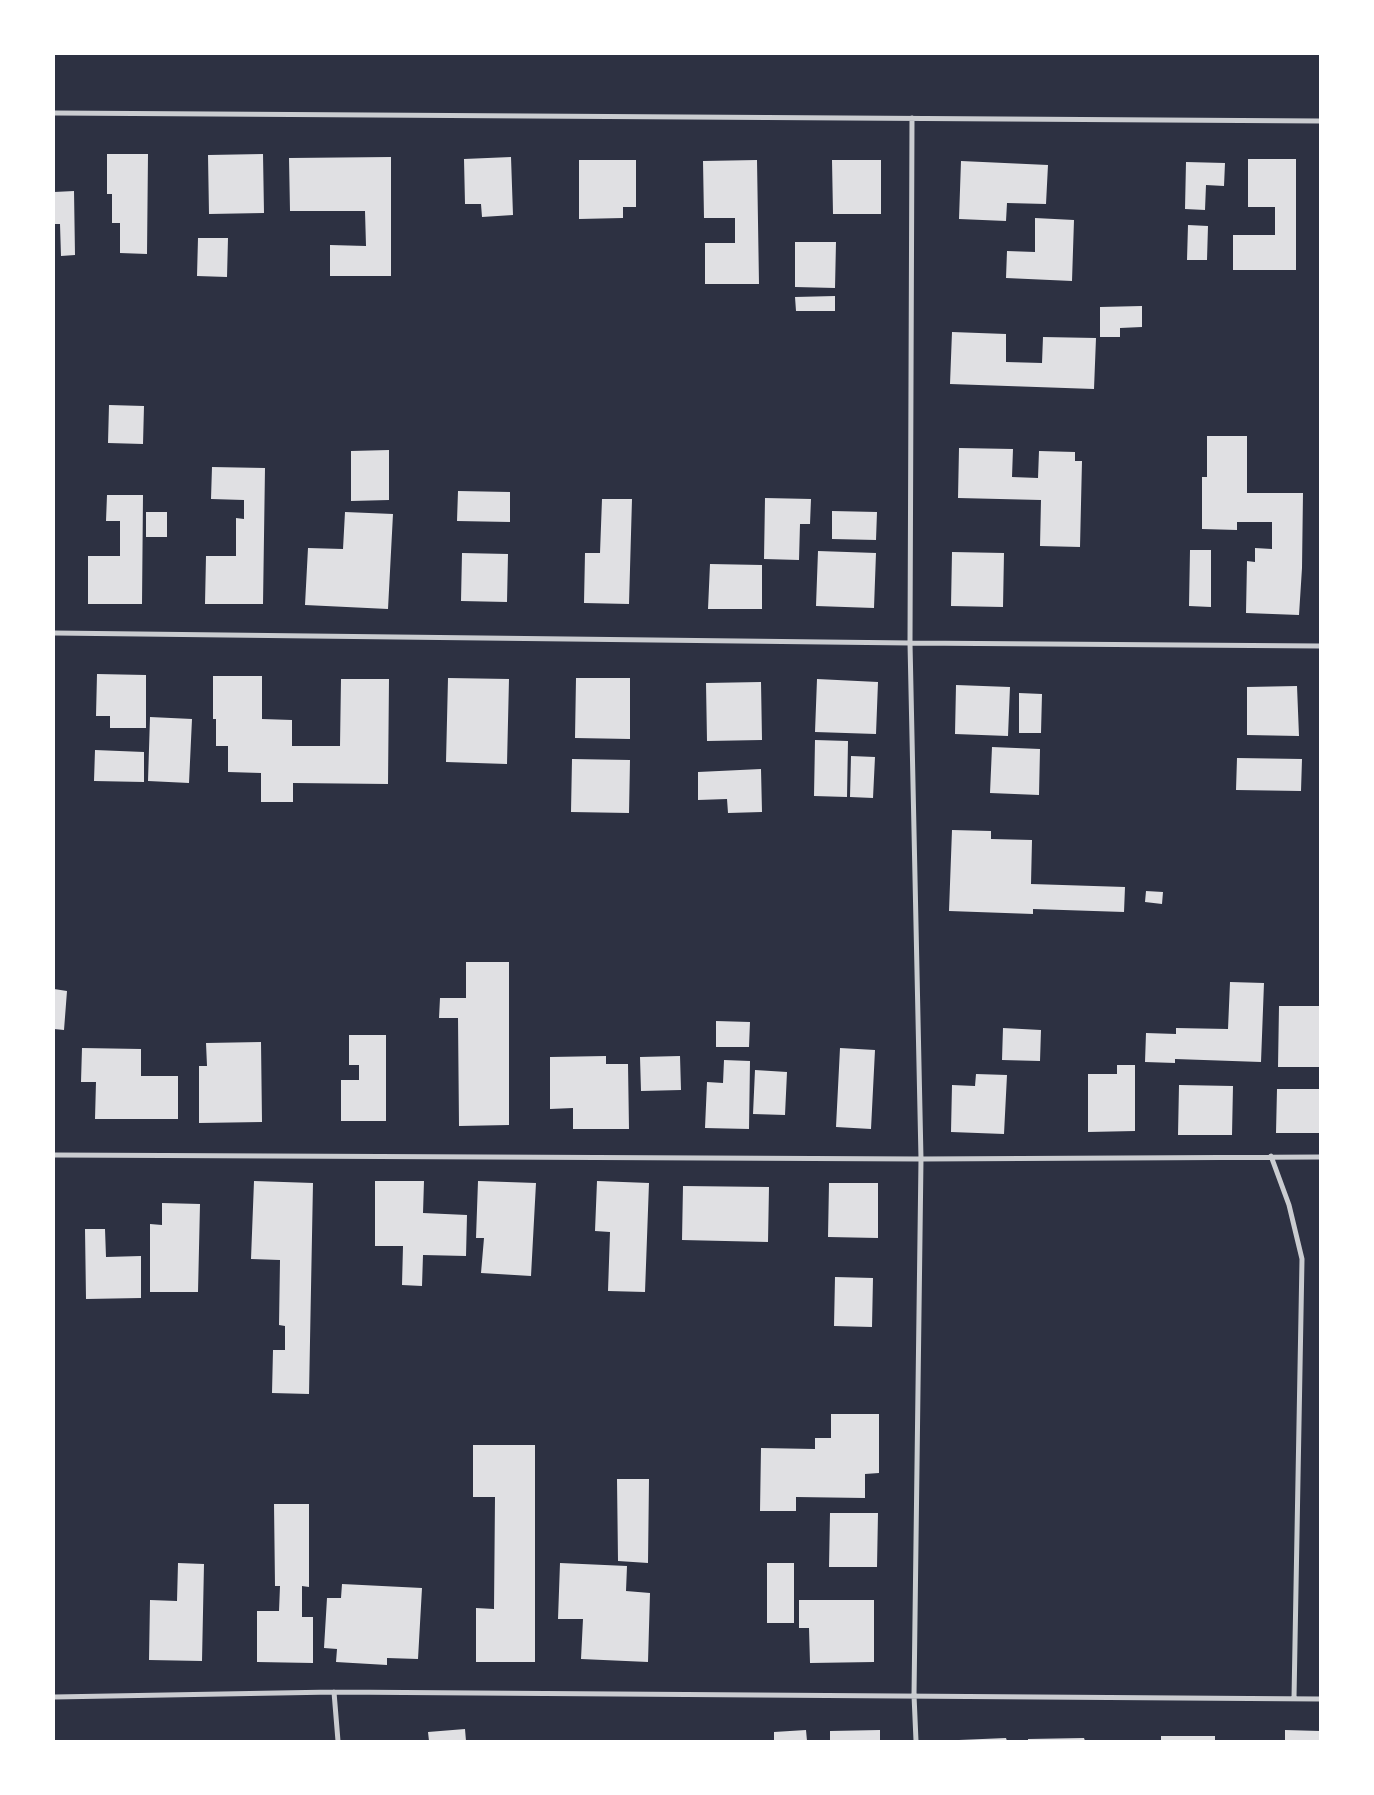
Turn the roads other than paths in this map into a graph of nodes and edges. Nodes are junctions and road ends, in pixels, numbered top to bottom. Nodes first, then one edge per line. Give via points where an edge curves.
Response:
1 (54, 113) edge
2 (912, 118) junction
3 (1320, 121) edge
4 (54, 633) edge
5 (910, 643) junction
6 (1320, 646) edge
7 (54, 1155) edge
8 (1271, 1156) junction
9 (1320, 1156) edge
10 (920, 1159) junction
11 (334, 1692) junction
12 (914, 1695) junction
13 (54, 1697) edge
14 (1294, 1698) junction
15 (1320, 1699) edge
16 (338, 1741) edge
17 (916, 1741) edge

1 - 2 street
2 - 3 street
2 - 5 street
4 - 5 street
5 - 6 street
5 - 10 street
7 - 10 street
8 - 9 street
8 - 10 street
8 - 14 street via 1289,1205 1302,1259
10 - 12 street
11 - 12 street
11 - 13 street
11 - 16 street
12 - 14 street
12 - 17 street
14 - 15 street

